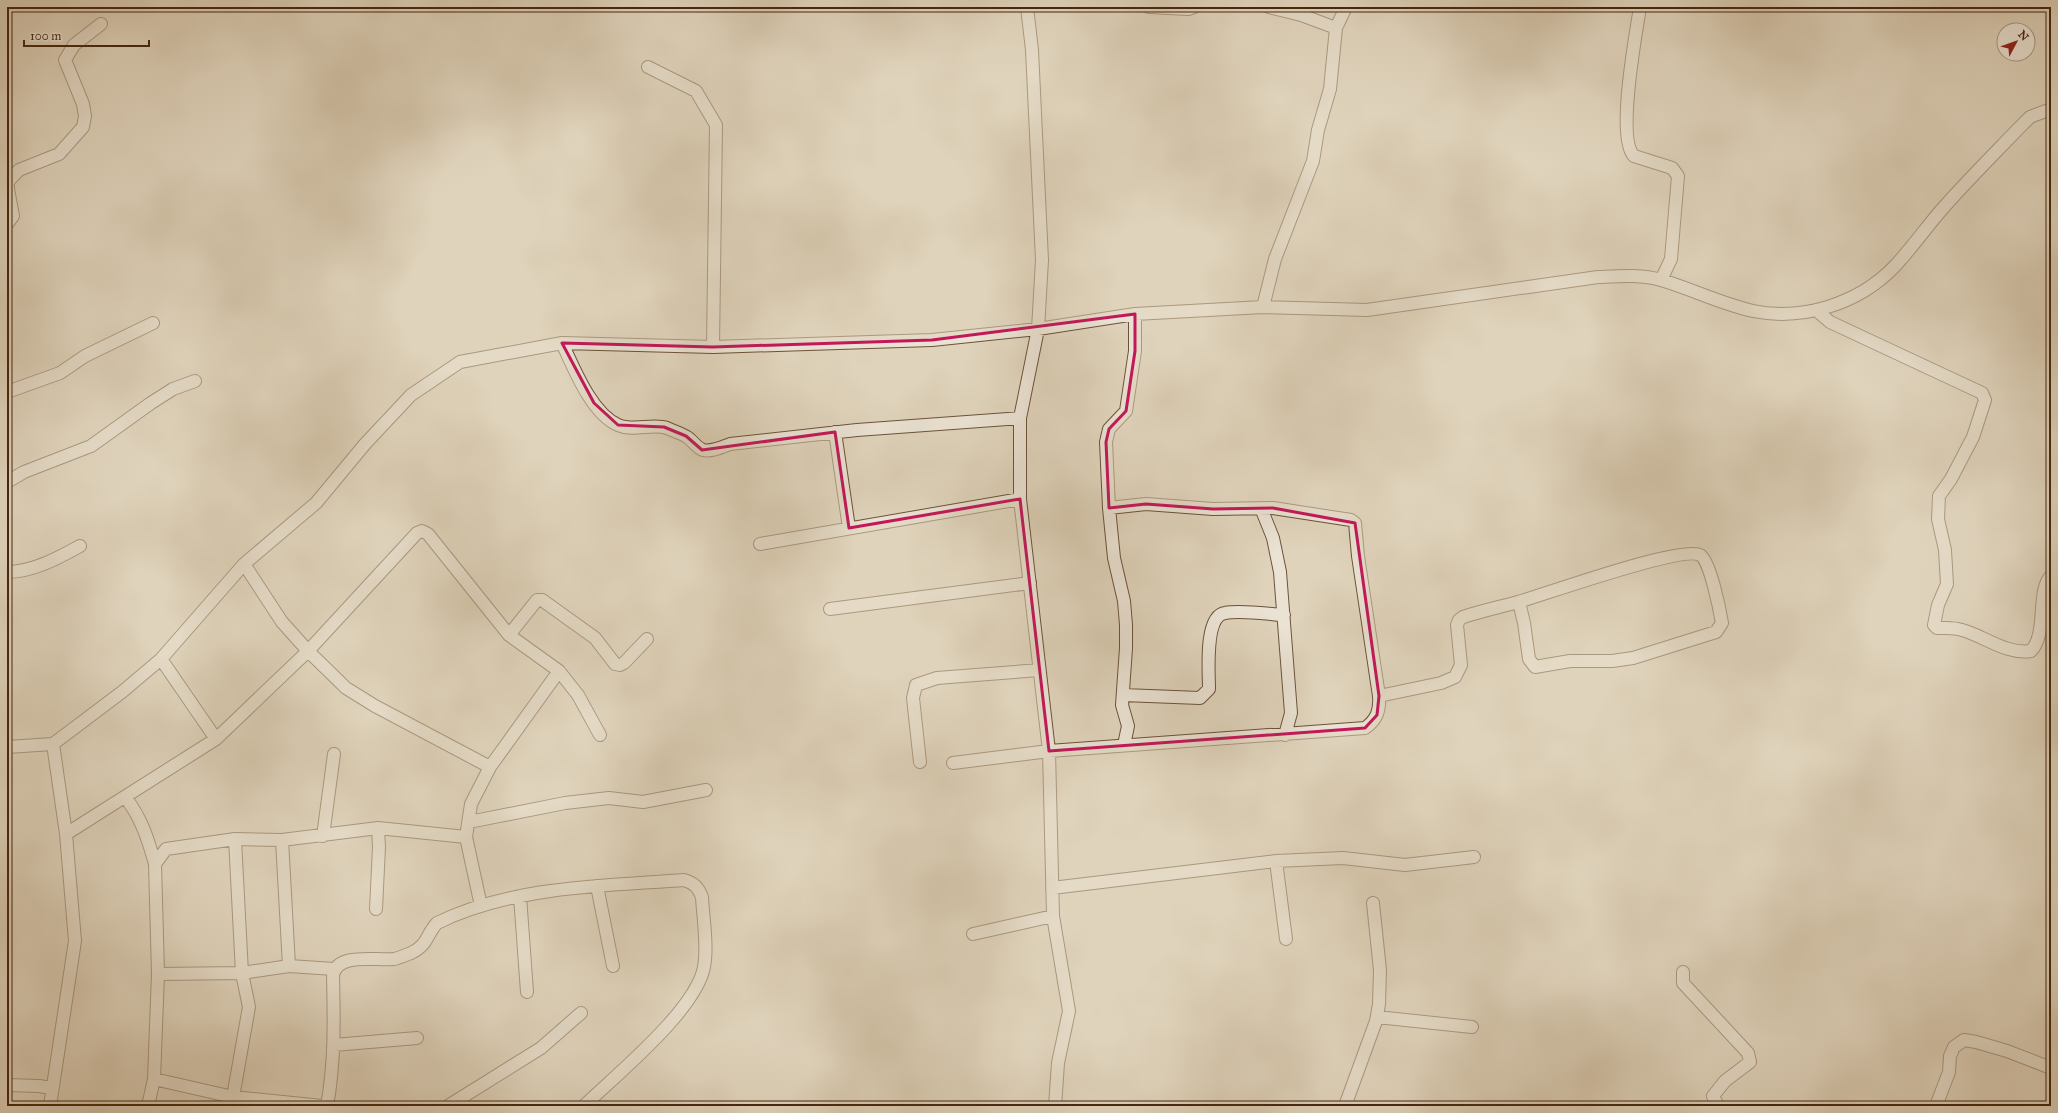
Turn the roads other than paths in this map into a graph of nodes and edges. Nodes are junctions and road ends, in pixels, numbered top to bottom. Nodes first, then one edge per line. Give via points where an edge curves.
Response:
1 (1027, 7) edge
2 (1149, 7) edge
3 (1168, 7) edge
4 (1194, 7) edge
5 (1269, 7) edge
6 (1346, 7) edge
7 (1640, 7) edge
8 (101, 24) dead end
9 (1336, 28) junction
10 (648, 67) dead end
11 (2051, 109) edge
12 (7, 224) edge
13 (1661, 280) junction
14 (1263, 307) junction
15 (1816, 310) junction
16 (1135, 314) junction
17 (153, 323) dead end
18 (1038, 329) junction
19 (562, 343) junction
20 (714, 347) junction
21 (194, 381) dead end
22 (7, 392) edge
23 (1020, 418) junction
24 (835, 432) junction
25 (7, 482) edge
26 (1020, 499) junction
27 (1109, 508) junction
28 (1260, 508) junction
29 (849, 528) junction
30 (760, 544) dead end
31 (80, 546) dead end
32 (244, 564) junction
33 (7, 572) edge
34 (2051, 576) edge
35 (1030, 582) junction
36 (1519, 602) junction
37 (830, 609) dead end
38 (1284, 615) junction
39 (509, 635) junction
40 (647, 639) dead end
41 (308, 651) junction
42 (161, 659) junction
43 (1039, 670) junction
44 (559, 671) junction
45 (1123, 695) junction
46 (1379, 696) junction
47 (600, 735) dead end
48 (1285, 735) junction
49 (216, 739) junction
50 (53, 744) junction
51 (1124, 745) junction
52 (7, 747) edge
53 (1049, 751) junction
54 (334, 754) dead end
55 (920, 762) dead end
56 (953, 763) dead end
57 (490, 767) junction
58 (706, 790) dead end
59 (125, 797) junction
60 (469, 822) junction
61 (378, 828) junction
62 (66, 834) junction
63 (323, 836) junction
64 (466, 837) junction
65 (234, 839) junction
66 (282, 840) junction
67 (1474, 857) dead end
68 (1276, 861) junction
69 (155, 864) junction
70 (597, 886) junction
71 (1052, 888) junction
72 (520, 896) junction
73 (1373, 903) dead end
74 (481, 906) junction
75 (376, 909) dead end
76 (1053, 916) junction
77 (973, 934) dead end
78 (1286, 939) dead end
79 (289, 966) junction
80 (613, 966) dead end
81 (334, 969) junction
82 (1684, 972) dead end
83 (242, 973) junction
84 (158, 974) junction
85 (528, 992) dead end
86 (581, 1013) dead end
87 (1377, 1017) junction
88 (1472, 1027) dead end
89 (417, 1038) dead end
90 (334, 1045) junction
91 (2051, 1068) edge
92 (154, 1079) junction
93 (7, 1085) edge
94 (51, 1088) junction
95 (233, 1097) junction
96 (50, 1106) edge
97 (148, 1106) edge
98 (322, 1106) edge
99 (327, 1106) edge
100 (448, 1106) edge
101 (584, 1106) edge
102 (1054, 1106) edge
103 (1346, 1106) edge
104 (1718, 1106) edge
105 (1936, 1106) edge

1 - 18 street via 1032,50 1042,260
2 - 3 street
3 - 4 street
5 - 9 street
6 - 9 street
7 - 13 street via 1630,70 1628,145 1634,156 1672,168 1678,176 1671,259
8 - 12 street via 74,45 65,60 83,104 83,127 59,154 19,170 8,182 13,216
9 - 14 street via 1330,89 1318,130 1313,161 1277,252
10 - 20 street via 696,91 716,125
11 - 15 street via 2030,117 2019,128 1944,206 1888,272 1847,300
13 - 14 street via 1628,276 1598,277 1366,310
13 - 15 street via 1722,303 1754,311 1787,313
14 - 16 street
15 - 34 street via 1830,322 1982,393 1985,400 1973,437 1939,496 1938,519 1945,550 1947,584 1938,605 1934,625 1937,628 1964,630 2011,650 2031,651 2036,646 2041,626 2044,590
16 - 18 street
16 - 27 street via 1135,351 1126,411 1109,429 1106,442
17 - 22 street via 85,356 60,373
18 - 20 street via 932,340
18 - 23 street
19 - 20 street
19 - 24 street via 594,403 618,425 638,428 664,427 686,436 702,450 712,450 730,444
19 - 32 street via 460,362 411,395 365,444 316,503
21 - 25 street via 173,389 91,446 24,472
23 - 24 street
23 - 26 street
24 - 29 street
26 - 29 street
26 - 35 street
27 - 28 street via 1146,504 1213,509
27 - 45 street via 1114,558 1124,601 1126,625
28 - 38 street via 1273,538 1280,572
28 - 46 street via 1293,510 1355,523
29 - 30 street
31 - 33 street via 51,562 17,572
32 - 41 street via 282,622
32 - 42 street
35 - 37 street
35 - 43 street
36 - 36 street via 1635,565 1690,553 1699,554 1703,558 1722,623 1716,632 1633,658 1570,661 1535,667 1529,659
36 - 46 street via 1459,620 1457,625 1461,665 1455,677 1441,683
38 - 45 street via 1225,613 1216,618 1212,624 1210,643 1209,689 1200,698
38 - 48 street via 1291,713
39 - 40 street via 537,600 542,600 595,638 616,664 624,663
39 - 41 street via 428,534 422,531 417,533
39 - 44 street
41 - 49 street
41 - 57 street via 346,688
42 - 49 street
42 - 50 street
43 - 53 street
43 - 55 street via 937,678 916,685 913,698
44 - 47 street via 578,696
44 - 57 street
45 - 51 street via 1122,705 1128,726
46 - 48 street via 1380,707 1377,716 1365,728
48 - 51 street
49 - 59 street
50 - 52 street
50 - 62 street
51 - 53 street
53 - 56 street
53 - 71 street
54 - 63 street
57 - 60 street via 471,804
58 - 60 street via 643,802 609,798
59 - 62 street
59 - 69 street via 136,811 145,830
60 - 64 street
61 - 63 street
61 - 64 street
61 - 75 street
62 - 94 street via 75,941
63 - 66 street
64 - 74 street
65 - 66 street
65 - 69 street via 166,850
65 - 83 street
66 - 79 street
67 - 68 street via 1404,865 1344,858
68 - 71 street
68 - 78 street
69 - 84 street
70 - 72 street
70 - 80 street
70 - 101 street via 684,880 693,883 699,888 702,897 704,965 694,991 674,1020
71 - 76 street
72 - 74 street
72 - 85 street
73 - 87 street via 1380,970
74 - 81 street via 437,923 425,944 412,953 395,959 348,960
76 - 77 street
76 - 102 street via 1069,1011 1058,1063
79 - 81 street
79 - 83 street
81 - 90 street
82 - 104 street via 1683,983 1748,1052 1750,1062 1725,1080 1713,1096
83 - 84 street
83 - 95 street via 249,1007
84 - 92 street
86 - 100 street via 541,1048
87 - 88 street
87 - 103 street
89 - 90 street
90 - 99 street via 332,1081
91 - 105 street via 2007,1051 1964,1040 1954,1046 1950,1056 1949,1072
92 - 95 street
92 - 97 street
93 - 94 street
94 - 96 street
95 - 98 street

